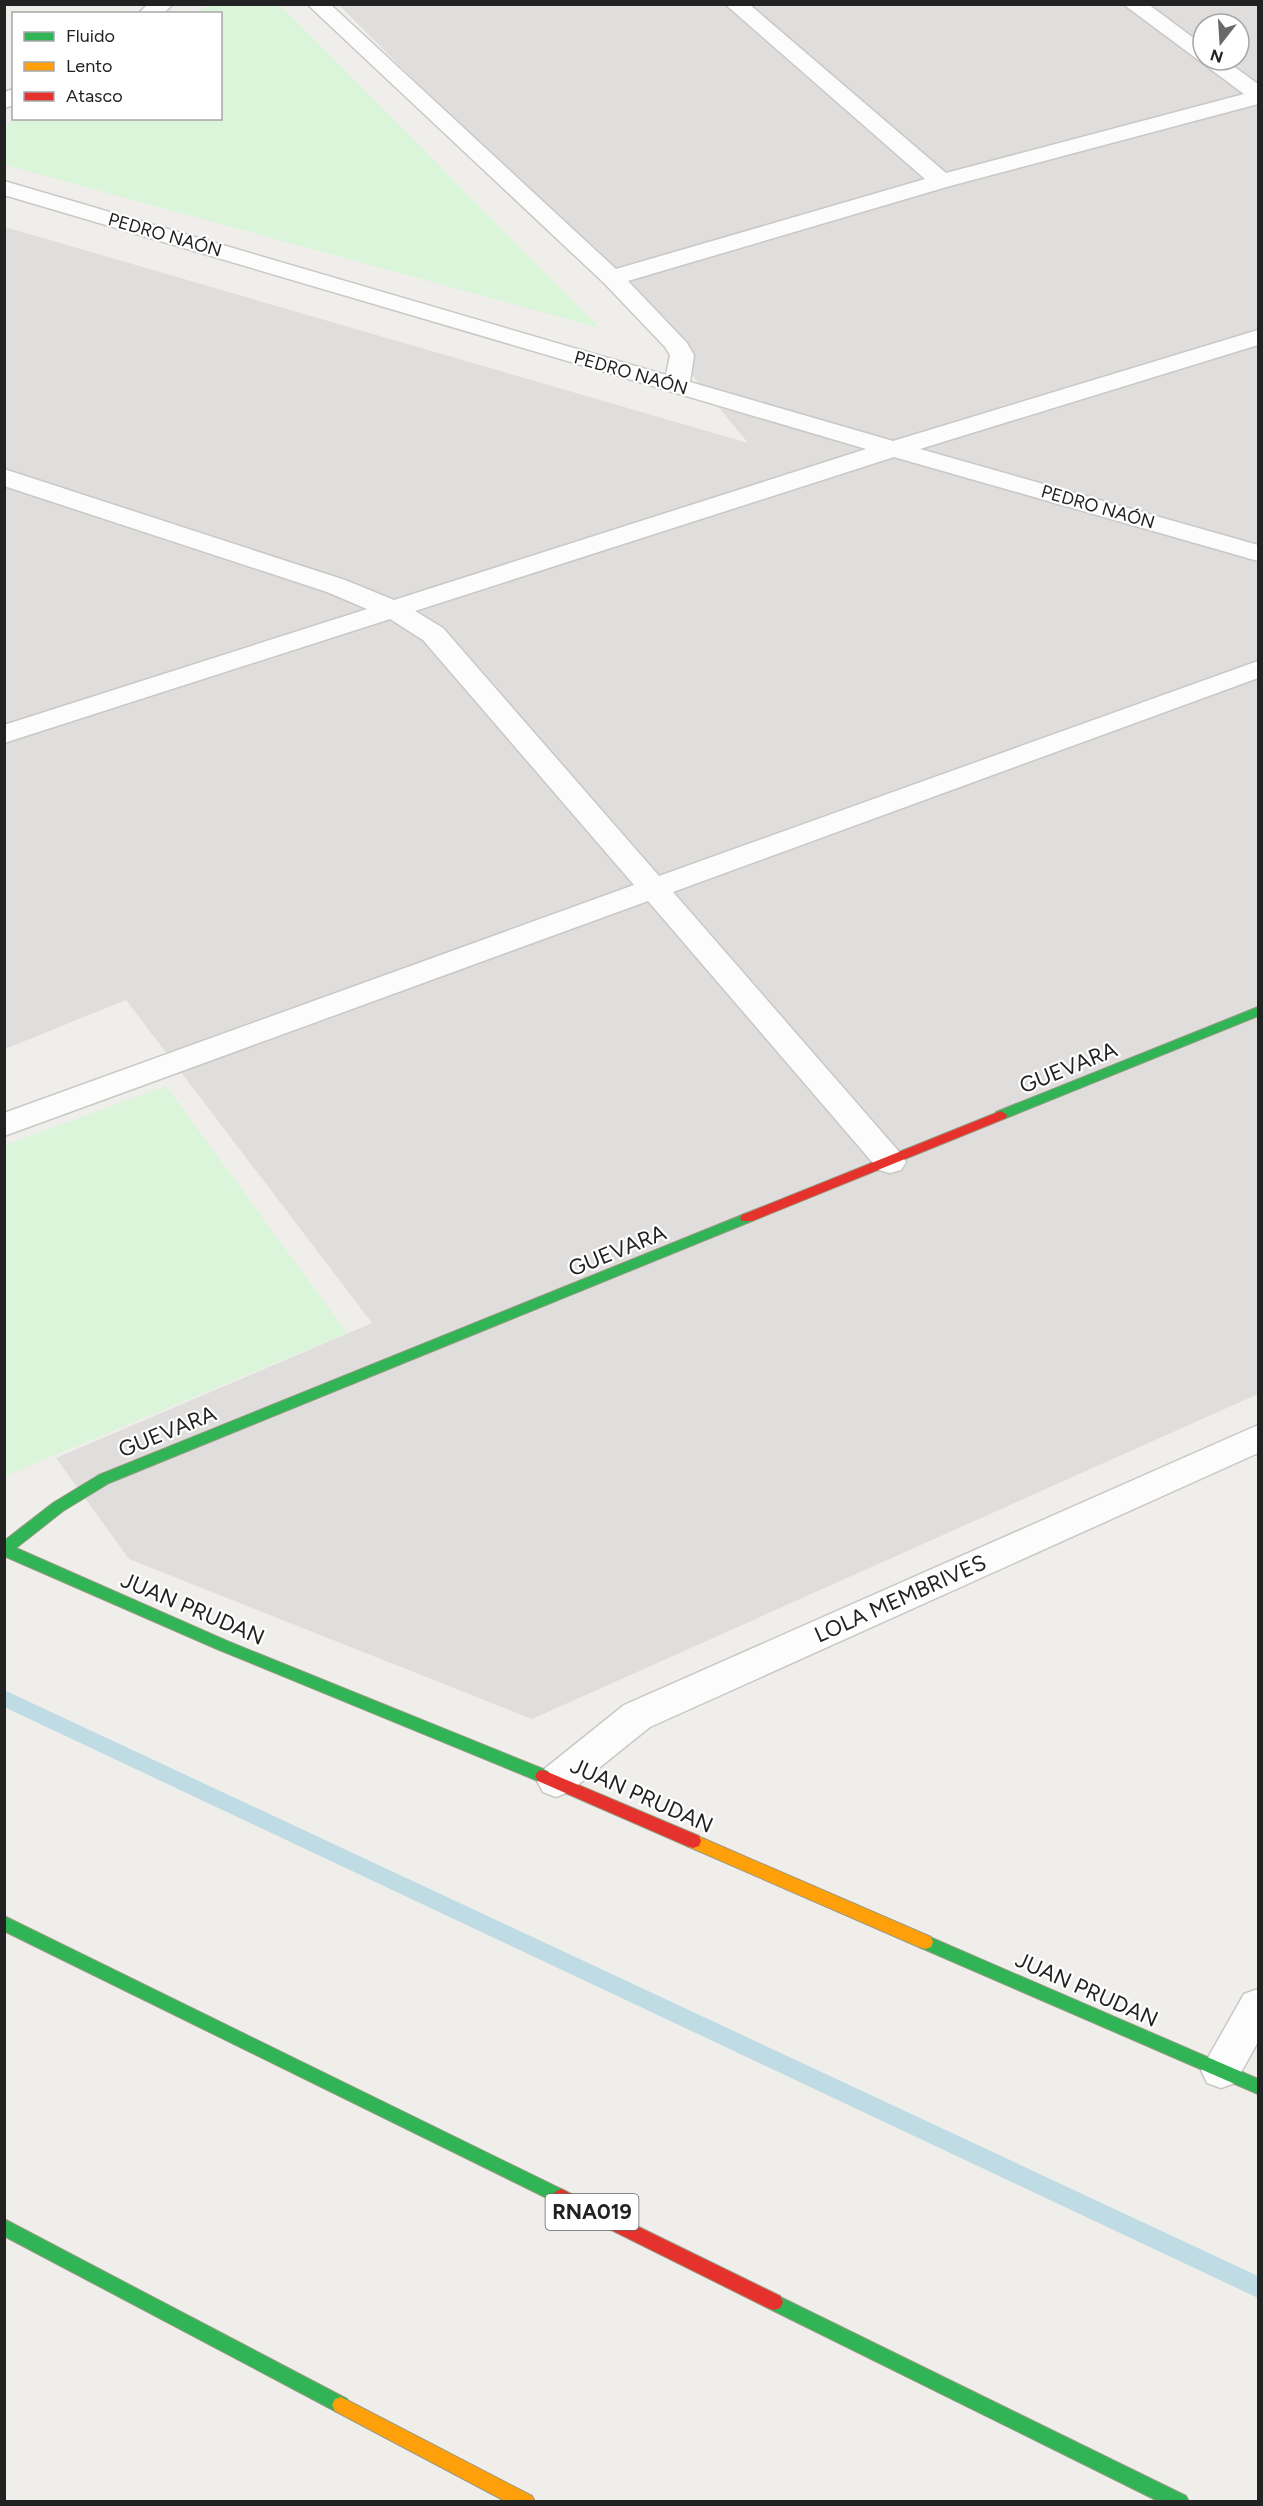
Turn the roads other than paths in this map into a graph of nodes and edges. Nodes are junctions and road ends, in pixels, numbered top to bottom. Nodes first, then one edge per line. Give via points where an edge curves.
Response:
1 (317, 4) edge
2 (735, 4) edge
3 (1133, 4) edge
4 (1191, 46) edge
5 (1227, 72) edge
6 (1258, 95) edge
7 (942, 181) junction
8 (4, 188) edge
9 (612, 278) junction
10 (1258, 337) edge
11 (677, 386) junction
12 (893, 449) junction
13 (4, 477) edge
14 (1258, 553) edge
15 (394, 610) junction
16 (1258, 669) edge
17 (4, 734) edge
18 (654, 890) junction
19 (1258, 1011) edge
20 (4, 1125) edge
21 (890, 1162) junction
22 (1258, 1438) edge
23 (5, 1549) edge
24 (556, 1780) junction
25 (4, 1923) edge
26 (1258, 2006) edge
27 (1221, 2070) junction
28 (1258, 2087) edge
29 (4, 2227) edge
30 (526, 2502) edge
31 (1180, 2502) edge

1 - 9 street
2 - 7 street
3 - 4 street
5 - 6 street
6 - 7 street
7 - 9 street
8 - 11 street, PEDRO NAÓN
9 - 11 street via 675,343 682,356
10 - 12 street
11 - 12 street, PEDRO NAÓN
12 - 14 street, PEDRO NAÓN
12 - 15 street
13 - 15 street via 336,586
15 - 17 street
15 - 18 street via 434,634
16 - 18 street
18 - 20 street
18 - 21 street
19 - 21 main road, GUEVARA
21 - 23 main road, GUEVARA via 104,1479 58,1507
22 - 24 street, LOLA MEMBRIVES via 637,1716
23 - 24 main road, JUAN PRUDAN via 222,1645
24 - 27 main road, JUAN PRUDAN
25 - 31 main road, RNA019
26 - 27 street
27 - 28 main road, JUAN PRUDAN
29 - 30 main road

